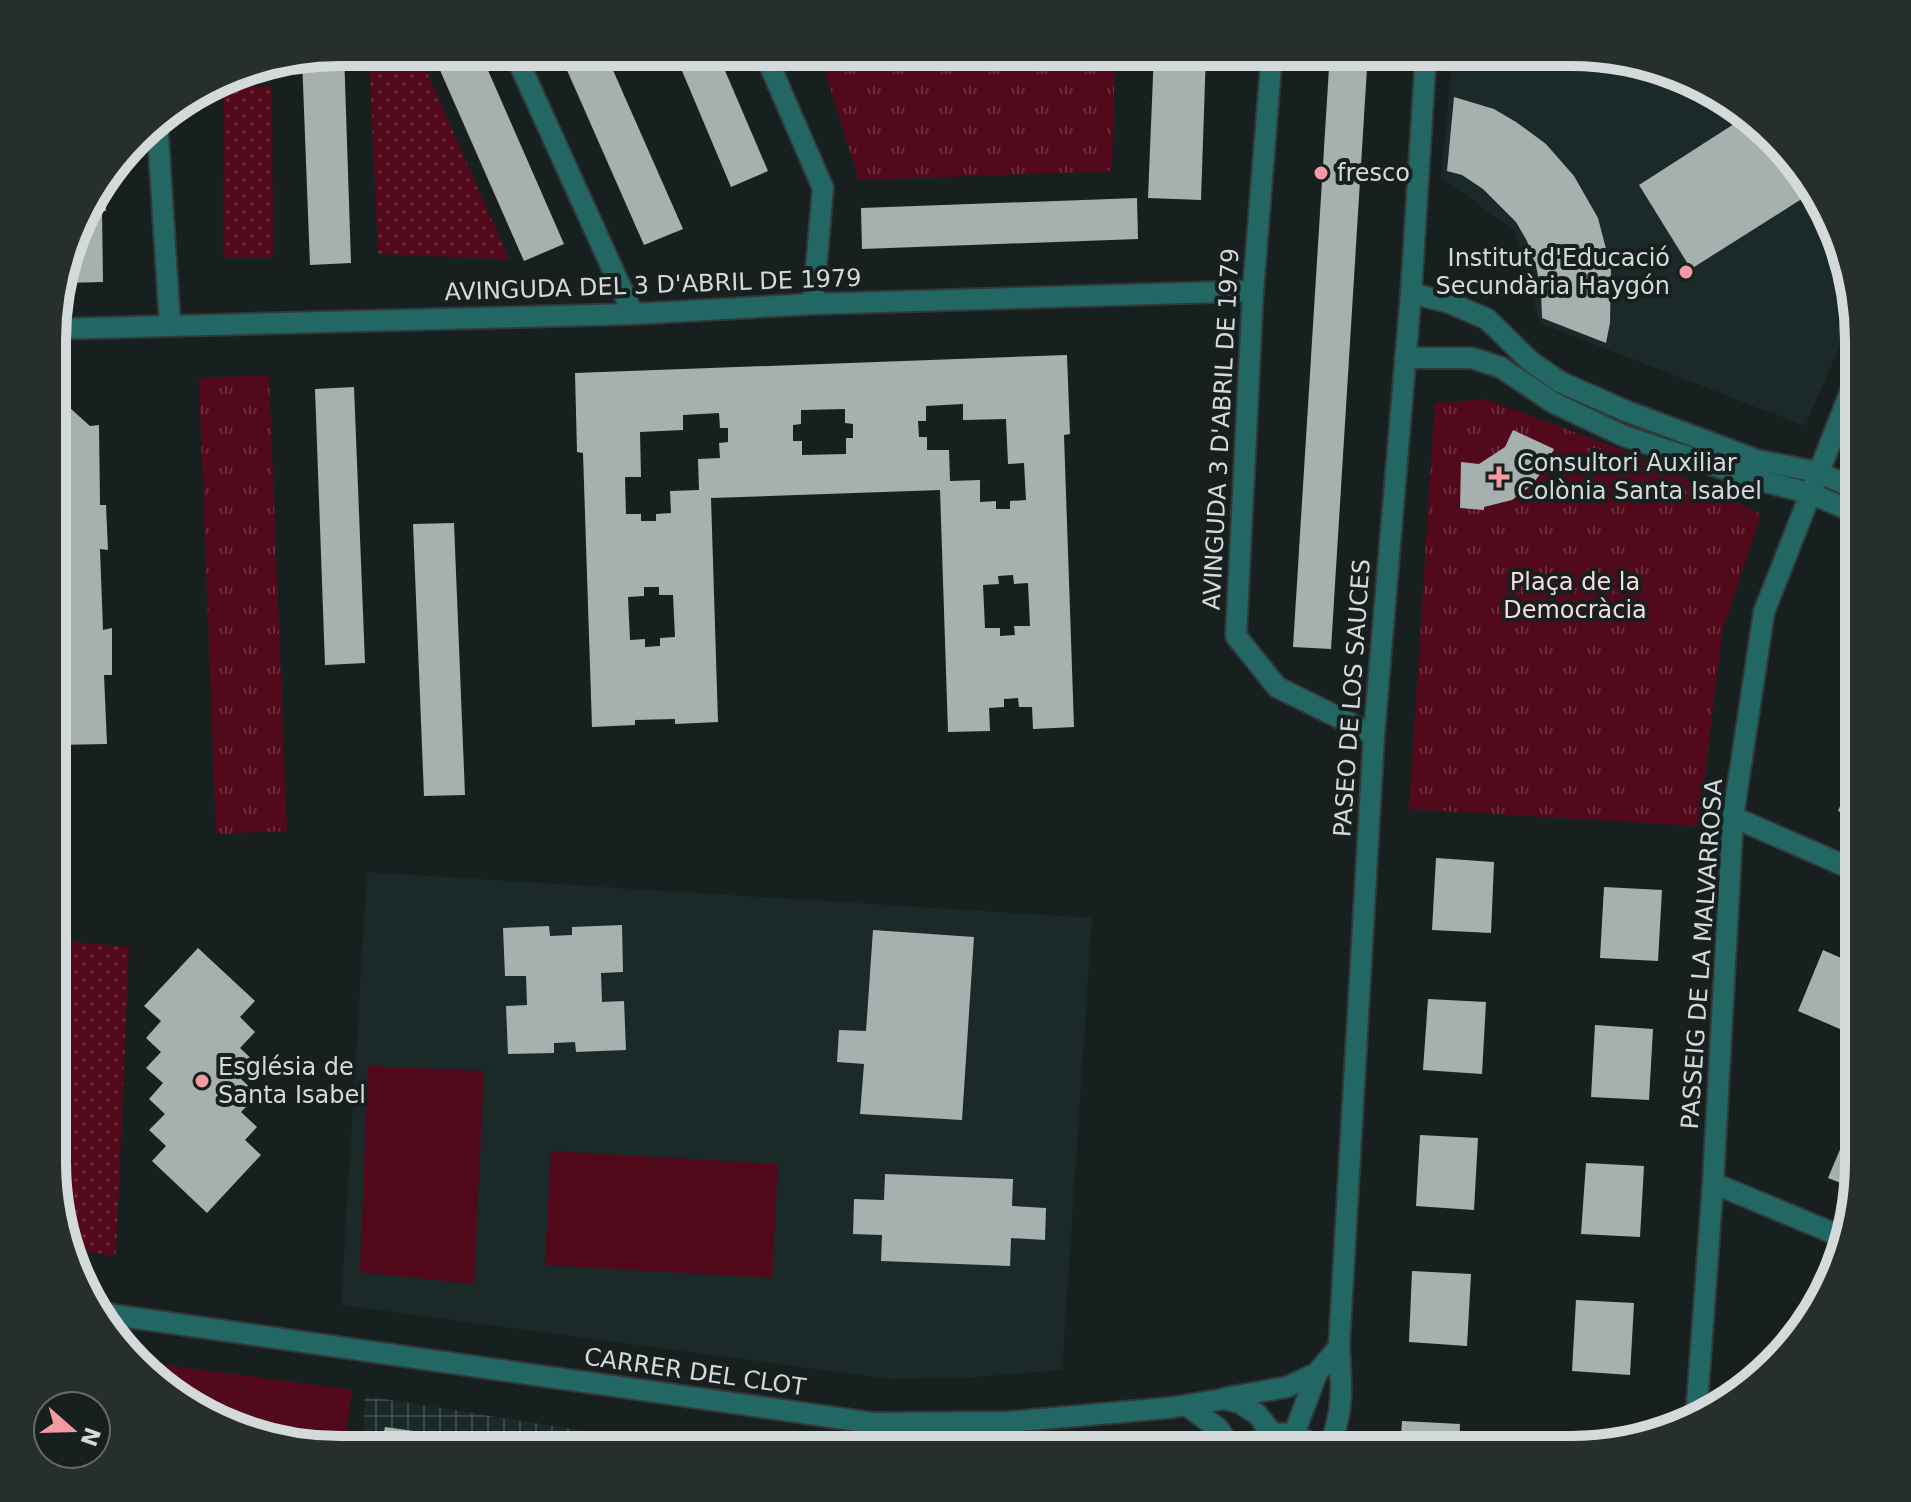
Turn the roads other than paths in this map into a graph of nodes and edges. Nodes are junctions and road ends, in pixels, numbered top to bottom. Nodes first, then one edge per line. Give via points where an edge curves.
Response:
1 (520, 66) edge
2 (770, 66) edge
3 (1271, 67) edge
4 (1425, 67) edge
5 (158, 135) edge
6 (1253, 291) junction
7 (1411, 293) junction
8 (813, 304) junction
9 (633, 314) junction
10 (170, 325) junction
11 (67, 329) edge
12 (1405, 358) junction
13 (1845, 404) edge
14 (1817, 472) junction
15 (1845, 484) edge
16 (1809, 493) junction
17 (1845, 508) edge
18 (1374, 735) junction
19 (1733, 817) junction
20 (1844, 866) edge
21 (1713, 1183) junction
22 (1836, 1234) edge
23 (113, 1315) edge
24 (1339, 1347) junction
25 (1317, 1373) junction
26 (1224, 1399) junction
27 (1697, 1405) edge
28 (1187, 1406) junction
29 (1272, 1433) junction
30 (1294, 1434) junction
31 (1223, 1436) edge
32 (1266, 1436) edge
33 (1298, 1436) edge
34 (1335, 1436) edge

1 - 9 street
2 - 8 street via 823,188
3 - 6 street, AVINGUDA 3 D'ABRIL DE 1979
4 - 7 street, PASEO DE LOS SAUCES
5 - 10 street
6 - 8 street, AVINGUDA DEL 3 D'ABRIL DE 1979
6 - 18 street, AVINGUDA 3 D'ABRIL DE 1979 via 1236,636 1277,687
7 - 12 street, PASEO DE LOS SAUCES
7 - 14 street via 1487,319 1530,361 1573,388 1757,460
8 - 9 street, AVINGUDA DEL 3 D'ABRIL DE 1979
9 - 10 street, AVINGUDA DEL 3 D'ABRIL DE 1979
10 - 11 street, AVINGUDA DEL 3 D'ABRIL DE 1979
12 - 16 street via 1472,358 1500,367 1554,403 1624,436
12 - 18 street, PASEO DE LOS SAUCES
13 - 14 street, PASSEIG DE LA MALVARROSA
14 - 15 street
14 - 16 street, PASSEIG DE LA MALVARROSA
16 - 17 street
16 - 19 street, PASSEIG DE LA MALVARROSA via 1764,612
18 - 24 street, PASEO DE LOS SAUCES
19 - 20 street
19 - 21 street, PASSEIG DE LA MALVARROSA
21 - 22 street
21 - 27 street, PASSEIG DE LA MALVARROSA
23 - 28 street, CARRER DEL CLOT via 873,1423 1007,1422
24 - 25 street
24 - 34 street, PASEO DE LOS SAUCES via 1343,1399
25 - 26 street, CARRER DEL CLOT via 1287,1387
25 - 30 street
26 - 28 street, CARRER DEL CLOT
26 - 29 street via 1257,1414
28 - 31 street
29 - 30 street
29 - 32 street
30 - 33 street

